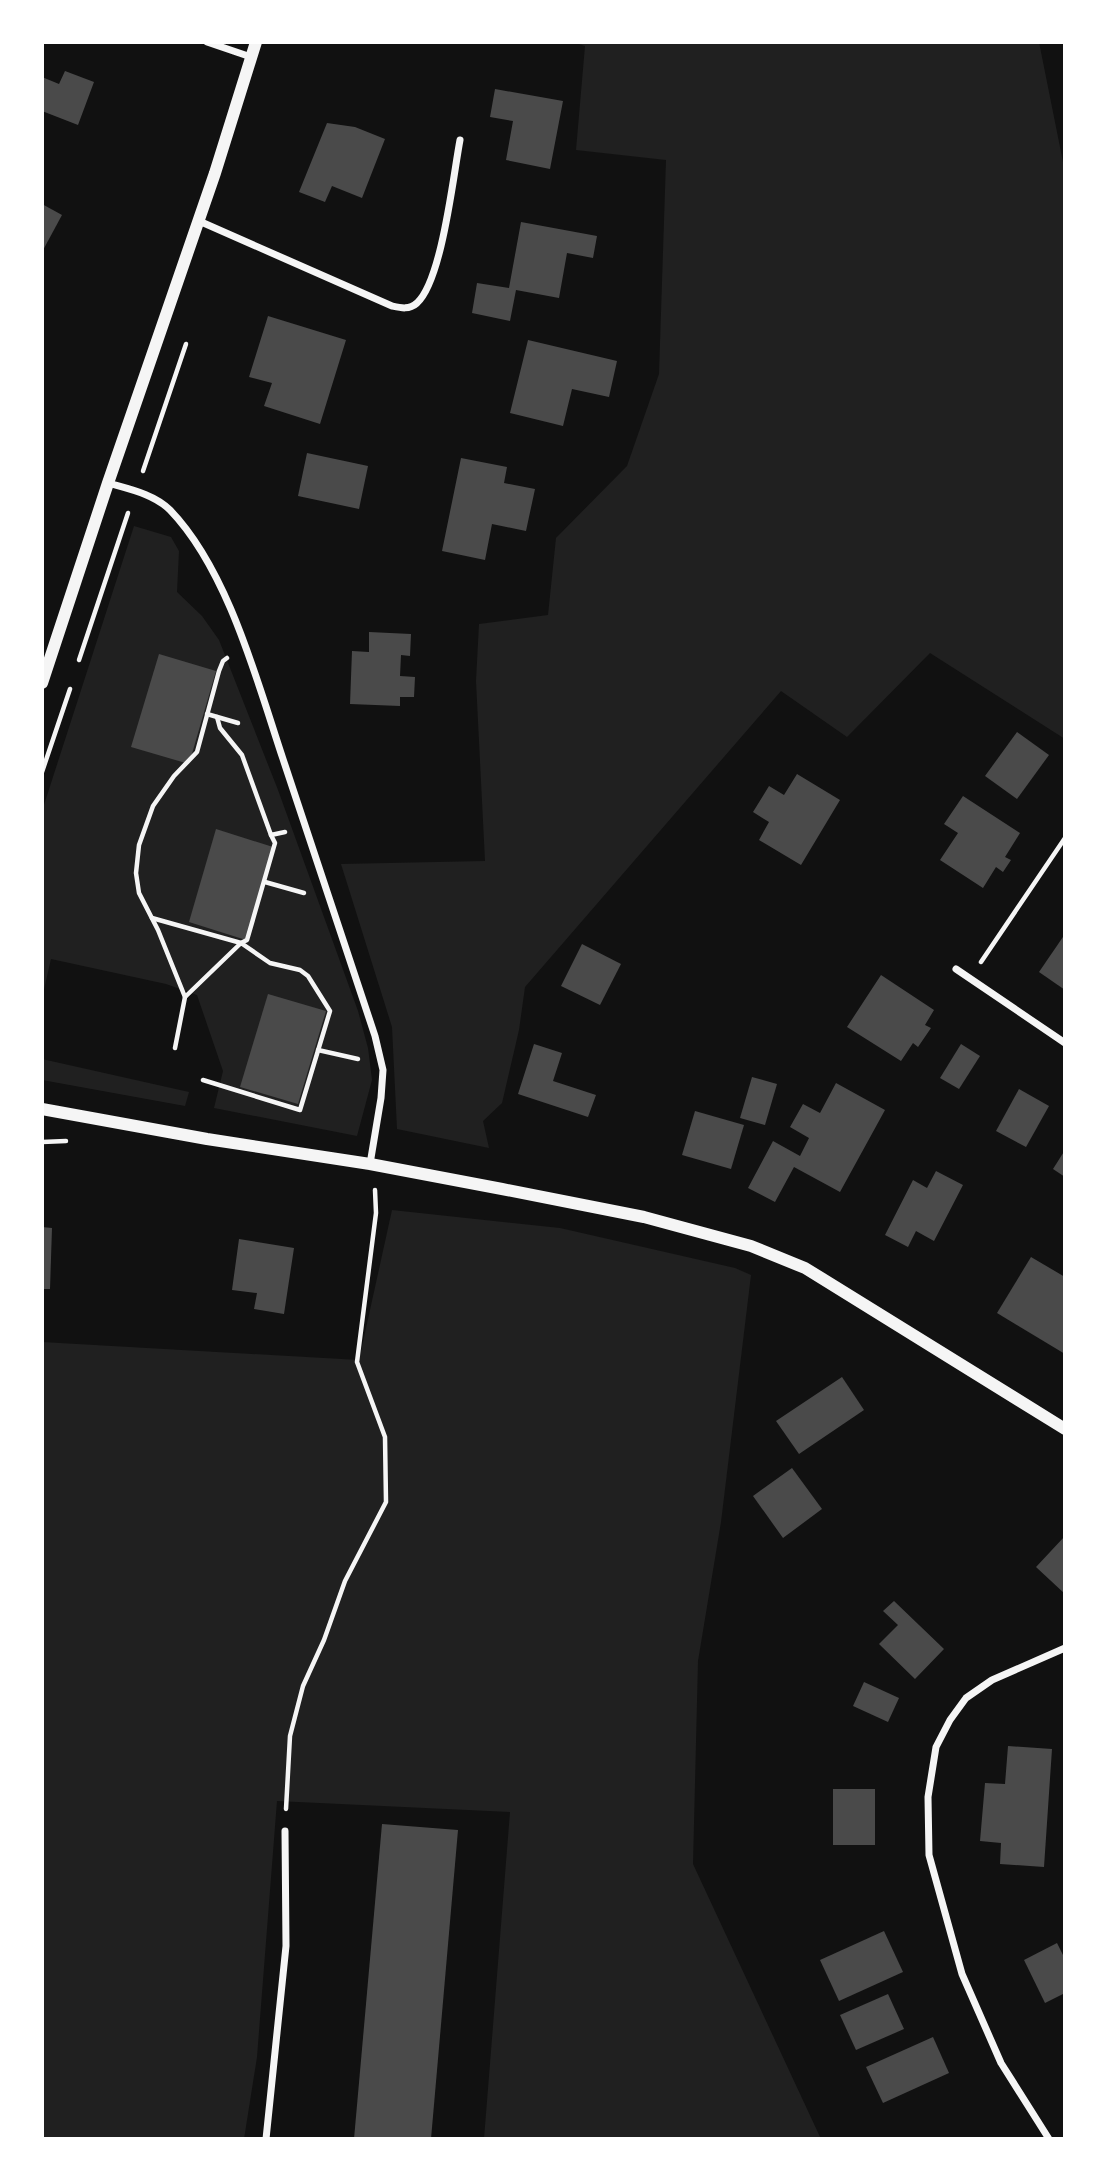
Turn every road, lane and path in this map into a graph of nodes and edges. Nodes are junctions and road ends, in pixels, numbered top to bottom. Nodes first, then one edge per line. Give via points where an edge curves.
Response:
1 (207, 42) edge
2 (256, 42) edge
3 (251, 57) junction
4 (460, 141) dead end
5 (199, 220) junction
6 (108, 483) junction
7 (246, 648) junction
8 (43, 677) edge
9 (207, 714) junction
10 (217, 717) junction
11 (238, 723) dead end
12 (306, 828) junction
13 (271, 835) junction
14 (1065, 838) edge
15 (265, 881) junction
16 (326, 889) junction
17 (151, 917) junction
18 (241, 943) junction
19 (956, 969) dead end
20 (970, 979) junction
21 (185, 997) junction
22 (1065, 1043) edge
23 (175, 1048) dead end
24 (318, 1050) junction
25 (381, 1064) junction
26 (204, 1080) dead end
27 (42, 1110) edge
28 (370, 1164) junction
29 (1065, 1429) edge
30 (1065, 1648) edge
31 (285, 1831) joint
32 (266, 2139) edge
33 (1049, 2139) edge

1 - 3 street
2 - 3 street
3 - 5 street
4 - 5 street via 434,271 416,305 404,309
5 - 6 street
6 - 7 street via 140,492 168,508 190,534
6 - 8 street
7 - 9 path via 223,660
7 - 12 street
9 - 10 path
9 - 17 path via 197,752 153,806 139,845 139,893
10 - 11 path
10 - 13 path via 220,728 242,755
12 - 13 path
12 - 16 street
13 - 15 path via 275,843
14 - 20 path
15 - 16 path via 312,895
15 - 18 path via 247,940
16 - 25 street
17 - 18 path
17 - 21 path
18 - 21 path
18 - 24 path via 271,963 308,976 330,1011
19 - 20 street
20 - 22 street
21 - 23 path
24 - 25 path
24 - 26 path via 300,1110
25 - 28 street via 381,1098
27 - 28 street
28 - 29 street via 644,1217 751,1246 805,1268
28 - 31 path via 376,1213 357,1362 386,1437 386,1502 345,1581 303,1686 290,1736
30 - 33 street via 992,1680 967,1699 936,1747 928,1797 929,1855 962,1974 1002,2063
31 - 32 street via 286,1946

